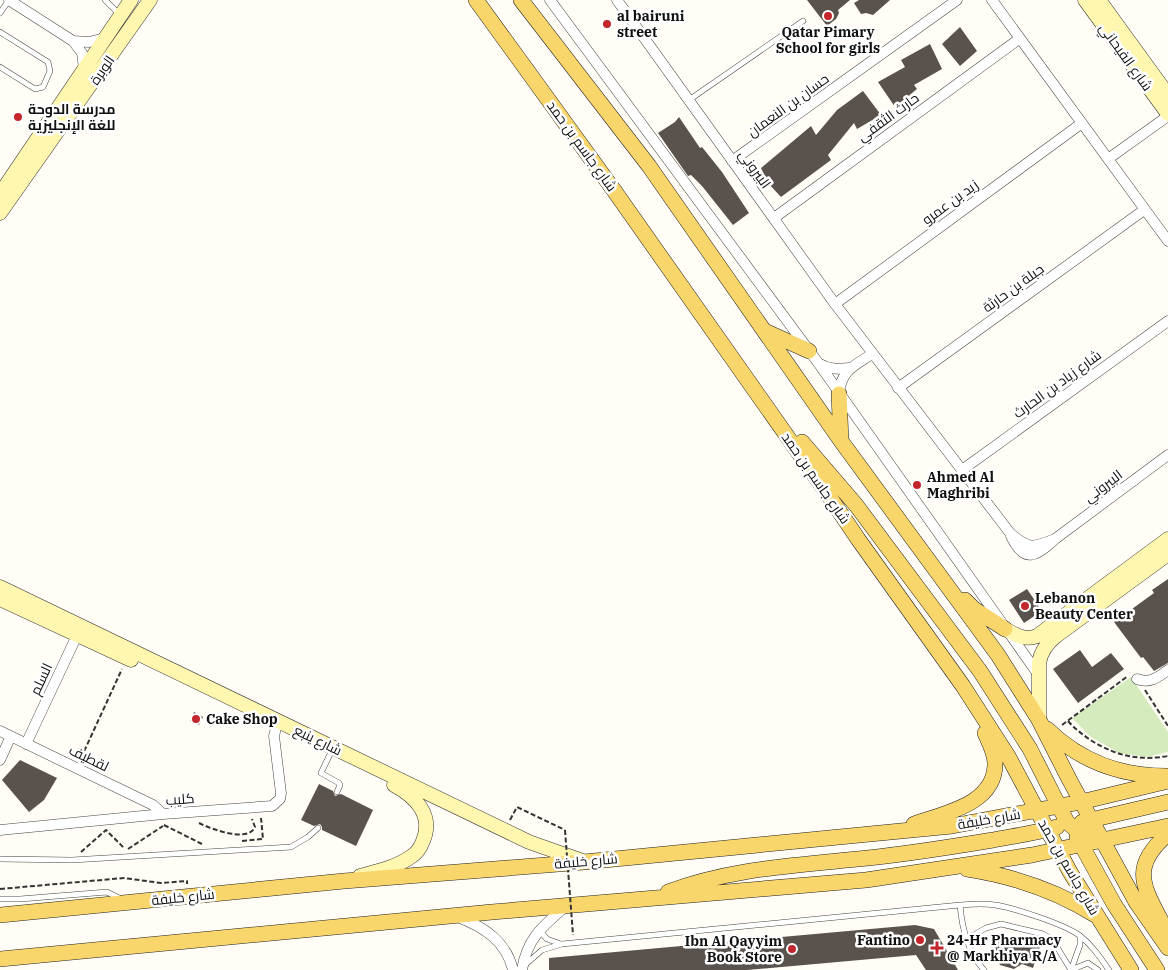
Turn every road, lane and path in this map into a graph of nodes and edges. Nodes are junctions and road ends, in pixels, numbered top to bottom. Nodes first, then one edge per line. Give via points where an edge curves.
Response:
1 (9, 0) edge
2 (105, 0) edge
3 (131, 0) edge
4 (150, 0) edge
5 (476, 0) edge
6 (550, 0) edge
7 (617, 0) edge
8 (957, 0) edge
9 (992, 0) edge
10 (1085, 0) edge
11 (1099, 0) edge
12 (521, 1) edge
13 (0, 13) edge
14 (120, 15) junction
15 (803, 20) dead end
16 (0, 32) edge
17 (105, 38) junction
18 (1018, 39) junction
19 (73, 41) junction
20 (0, 67) edge
21 (84, 68) junction
22 (1168, 95) edge
23 (688, 100) junction
24 (1168, 115) edge
25 (1082, 123) junction
26 (1108, 159) junction
27 (732, 161) junction
28 (0, 194) edge
29 (1144, 210) junction
30 (0, 213) edge
31 (774, 218) junction
32 (1168, 241) edge
33 (835, 304) junction
34 (1168, 321) edge
35 (766, 332) junction
36 (809, 351) junction
37 (872, 354) junction
38 (819, 364) junction
39 (850, 368) junction
40 (744, 375) junction
41 (898, 388) junction
42 (839, 394) junction
43 (841, 441) junction
44 (1168, 455) edge
45 (962, 470) junction
46 (1168, 539) edge
47 (1168, 554) edge
48 (938, 575) junction
49 (0, 587) edge
50 (0, 598) edge
51 (1005, 629) junction
52 (80, 630) junction
53 (127, 658) junction
54 (1168, 670) edge
55 (1038, 674) junction
56 (1137, 679) junction
57 (964, 686) junction
58 (222, 698) junction
59 (1039, 720) junction
60 (1068, 721) junction
61 (277, 724) junction
62 (1168, 726) edge
63 (0, 731) edge
64 (1052, 733) junction
65 (11, 736) junction
66 (26, 744) junction
67 (331, 750) junction
68 (1168, 756) edge
69 (0, 760) edge
70 (77, 767) junction
71 (372, 770) junction
72 (1168, 776) edge
73 (1168, 781) edge
74 (337, 792) dead end
75 (1081, 802) junction
76 (1168, 802) edge
77 (1058, 806) junction
78 (260, 807) junction
79 (517, 807) dead end
80 (1037, 810) junction
81 (249, 816) dead end
82 (164, 819) junction
83 (1091, 820) junction
84 (207, 821) dead end
85 (1067, 825) junction
86 (155, 826) dead end
87 (1168, 826) edge
88 (318, 828) dead end
89 (1047, 829) junction
90 (0, 830) edge
91 (106, 830) junction
92 (115, 830) dead end
93 (96, 831) dead end
94 (886, 832) junction
95 (1168, 834) edge
96 (1102, 840) junction
97 (234, 842) dead end
98 (1082, 844) junction
99 (196, 845) dead end
100 (126, 850) junction
101 (1058, 850) junction
102 (133, 851) dead end
103 (87, 853) dead end
104 (0, 859) edge
105 (584, 862) junction
106 (955, 867) junction
107 (344, 881) junction
108 (0, 889) edge
109 (188, 896) junction
110 (0, 898) edge
111 (651, 899) junction
112 (128, 903) junction
113 (960, 905) junction
114 (566, 906) junction
115 (0, 915) edge
116 (454, 916) junction
117 (1097, 916) junction
118 (539, 930) junction
119 (573, 935) dead end
120 (1168, 935) edge
121 (1080, 937) junction
122 (967, 939) junction
123 (562, 944) junction
124 (1168, 948) edge
125 (0, 959) edge
126 (519, 970) edge
127 (984, 970) edge
128 (1071, 970) edge
129 (1098, 970) edge
130 (1109, 970) edge
131 (1131, 970) edge
132 (1157, 970) edge

1 - 13 lane
1 - 19 street
2 - 14 lane
3 - 14 street, الوبرة
4 - 30 street, الوبرة
5 - 40 main road, شارع جاسم بن حمد
6 - 36 street
7 - 23 street, البيروني
8 - 27 street, حسان بن النعمان
9 - 18 street
10 - 24 street, شارع الفيحاني
11 - 22 street, شارع الفيحاني
12 - 35 main road via 649,166
14 - 17 street, الوبرة
15 - 23 lane
16 - 20 lane via 48,62 50,71 44,87 35,89
17 - 19 street
17 - 21 street, الوبرة
18 - 25 street
18 - 31 street, حارث الثقفي
19 - 21 street via 82,53
21 - 28 street, الوبرة
23 - 27 street, البيروني
24 - 26 street
25 - 26 street
25 - 33 street, زيد بن عمرو
26 - 29 street
27 - 31 street, البيروني
29 - 32 street
29 - 41 street, جبلة بن حارثة
31 - 33 street, البيروني
33 - 37 street, البيروني
34 - 45 street, شارع زياد بن الحارث
35 - 36 main road
35 - 43 main road
36 - 38 street
37 - 39 street
37 - 41 street, البيروني
38 - 39 street via 833,369
38 - 42 street
39 - 42 street via 843,375
40 - 57 main road, شارع جاسم بن حمد
40 - 77 main road via 856,505 962,645 1015,723
41 - 45 street, البيروني
42 - 43 main road
42 - 51 street
43 - 48 main road
44 - 45 street, البيروني via 1055,539 1028,546 1010,533
46 - 51 street via 1038,636 1024,638
47 - 55 street via 1050,641 1041,654
48 - 51 main road via 974,609
48 - 59 main road via 998,655
49 - 52 street, شارع ينبع
50 - 52 street, شارع ينبع
51 - 55 street
52 - 53 street, شارع ينبع
52 - 58 street, شارع ينبع
52 - 66 street, السلم
53 - 58 street, شارع ينبع
53 - 70 path
54 - 56 street via 1151,681
55 - 59 street
56 - 60 path via 1132,674 1127,676
56 - 62 path
57 - 80 main road, شارع جاسم بن حمد
57 - 94 main road via 996,761 992,781 972,802
58 - 61 street, شارع ينبع
59 - 64 main road
59 - 75 main road
60 - 64 path
60 - 68 path via 1084,736 1118,754 1152,759
61 - 67 street, شارع ينبع
61 - 78 street, كليب via 274,736 280,799 272,806
63 - 65 street, لقطيف
64 - 72 main road via 1104,766 1135,775
65 - 66 street, لقطيف
65 - 69 street
66 - 70 street, لقطيف
67 - 71 street, شارع ينبع
67 - 74 lane via 321,773 339,783
70 - 82 street, لقطيف via 153,805
71 - 105 street, شارع ينبع via 529,842
71 - 107 street, شارع ينبع via 414,798 426,819 427,832 414,855 400,863
73 - 75 main road, شارع خليفة
75 - 77 main road, شارع خليفة
75 - 83 main road
75 - 85 main road
76 - 83 main road
77 - 80 main road, شارع خليفة
77 - 85 main road
78 - 82 street, كليب
78 - 97 path via 263,839
79 - 119 path, bridge via 565,830
80 - 85 main road
80 - 89 main road, شارع جاسم بن حمد
80 - 94 main road, شارع خليفة via 952,826
81 - 84 path via 255,827 245,835 198,822
82 - 86 path
82 - 90 street, كليب
82 - 99 path via 204,844
82 - 100 path
83 - 85 main road
83 - 96 main road
85 - 89 main road
85 - 96 main road via 1081,834
85 - 98 main road
85 - 101 main road
87 - 96 main road
88 - 104 lane via 291,847 72,860
89 - 101 main road, شارع جاسم بن حمد
89 - 111 main road via 903,854 757,869 687,885
91 - 92 path
91 - 93 path
91 - 100 path
91 - 103 path via 80,854
94 - 105 main road, شارع خليفة
95 - 120 main road via 1150,852 1143,871 1145,888
96 - 98 main road
96 - 124 main road via 1136,902
98 - 101 main road
98 - 132 main road via 1114,904
100 - 102 path via 124,852
101 - 106 main road
101 - 117 main road, شارع جاسم بن حمد
105 - 107 main road, شارع خليفة
106 - 111 main road via 866,880
106 - 117 main road via 979,870 1053,893
107 - 109 main road, شارع خليفة
108 - 109 path via 124,878 161,883 187,881
109 - 112 main road, شارع خليفة
110 - 112 lane via 107,892
111 - 114 main road
112 - 115 main road, شارع خليفة
113 - 121 lane via 1004,907 1038,917
113 - 122 lane
113 - 123 lane
114 - 116 main road
114 - 118 street
116 - 125 main road
116 - 126 street via 487,931
117 - 131 main road, شارع جاسم بن حمد
118 - 123 lane via 547,940
118 - 126 street
121 - 128 lane
121 - 130 lane via 1094,949
122 - 127 lane
122 - 128 lane via 1001,924 1043,934 1052,939
123 - 126 lane via 542,950
128 - 129 lane via 1088,963

